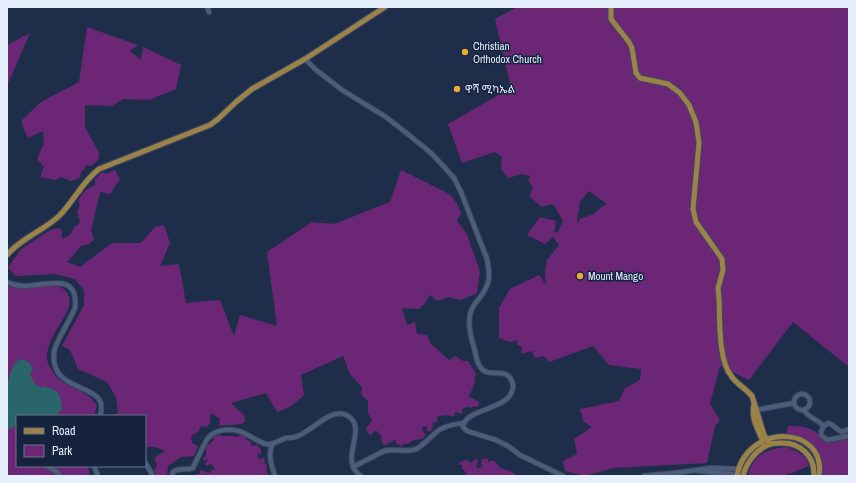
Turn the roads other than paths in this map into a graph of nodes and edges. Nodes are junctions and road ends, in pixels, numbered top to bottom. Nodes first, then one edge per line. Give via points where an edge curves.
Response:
1 (207, 7) edge
2 (385, 7) edge
3 (611, 7) edge
4 (209, 12) dead end
5 (305, 59) junction
6 (7, 255) edge
7 (7, 282) edge
8 (794, 403) junction
9 (754, 404) junction
10 (756, 410) junction
11 (804, 410) junction
12 (100, 415) edge
13 (463, 423) junction
14 (823, 426) junction
15 (849, 429) edge
16 (849, 436) edge
17 (766, 442) junction
18 (272, 444) junction
19 (146, 464) edge
20 (49, 467) edge
21 (353, 467) junction
22 (95, 468) edge
23 (738, 469) junction
24 (745, 469) junction
25 (189, 470) junction
26 (696, 471) junction
27 (60, 476) edge
28 (98, 476) edge
29 (153, 476) edge
30 (172, 476) edge
31 (188, 476) edge
32 (275, 476) edge
33 (361, 476) edge
34 (563, 476) edge
35 (644, 476) edge
36 (738, 476) edge
37 (744, 476) edge
38 (814, 476) edge
39 (819, 476) edge

1 - 4 street
2 - 5 main road
3 - 9 main road via 611,19 632,48 636,73 640,78 668,84 680,92 696,122 699,143 693,209 696,222 722,259 718,299 724,363 732,378 752,396
5 - 6 main road via 252,89 210,125 99,169 90,175 59,216 20,242
5 - 13 street via 342,90 386,117 431,153 454,178 461,192 487,259 489,271 486,289 472,309 470,317 475,352 483,370 504,373 509,376 513,387 506,400
7 - 12 street via 25,286 59,282 72,290 75,308 55,350 55,364 64,380 98,397 102,410
8 - 10 street
8 - 11 street via 797,409
8 - 11 street via 798,395 808,397 810,404
9 - 10 main road
9 - 17 main road via 753,419
10 - 17 main road
11 - 14 street via 807,416 816,419
13 - 21 street via 441,429 415,449 384,451
13 - 34 street via 467,431 496,440
14 - 15 street via 828,423 834,424 836,429 842,432
14 - 16 street via 821,435 828,440
17 - 23 main road via 753,448
17 - 24 main road
17 - 38 main road via 793,444 802,448 811,459
17 - 39 main road via 786,436 808,445 816,454
18 - 21 street via 302,434 336,413 345,414 355,426 351,456
18 - 25 street via 266,444 239,430 225,429 209,437 193,468
18 - 32 street via 269,452
19 - 29 street
20 - 27 street
21 - 33 street
22 - 28 street
23 - 24 street
23 - 26 street via 710,468
23 - 36 main road
24 - 37 main road
25 - 30 street via 178,469
25 - 31 street
26 - 35 street
26 - 36 street

